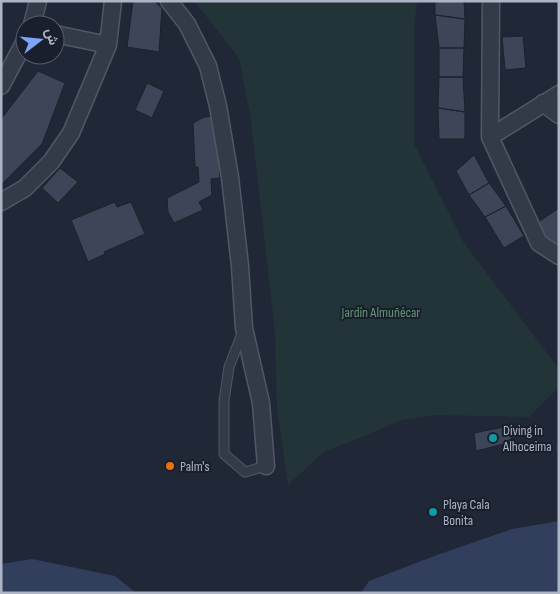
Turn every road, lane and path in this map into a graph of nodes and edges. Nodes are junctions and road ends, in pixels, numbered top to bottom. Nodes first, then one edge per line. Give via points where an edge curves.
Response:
1 (38, 1) edge
2 (113, 1) edge
3 (169, 1) edge
4 (492, 1) edge
5 (34, 15) edge
6 (65, 36) edge
7 (108, 45) junction
8 (15, 60) edge
9 (1, 86) edge
10 (559, 94) edge
11 (543, 103) junction
12 (559, 115) edge
13 (490, 137) junction
14 (1, 202) edge
15 (559, 256) edge
16 (244, 328) junction
17 (266, 466) joint

1 - 5 street
2 - 7 street
3 - 16 street via 187,24 208,66 218,106 230,177
4 - 13 street
6 - 7 street
7 - 14 street via 71,133 51,162 25,188
8 - 9 street
10 - 11 street
11 - 12 street
11 - 13 street
13 - 15 street via 539,243
16 - 17 street via 261,403
16 - 17 lane via 229,367 224,400 224,454 246,472

